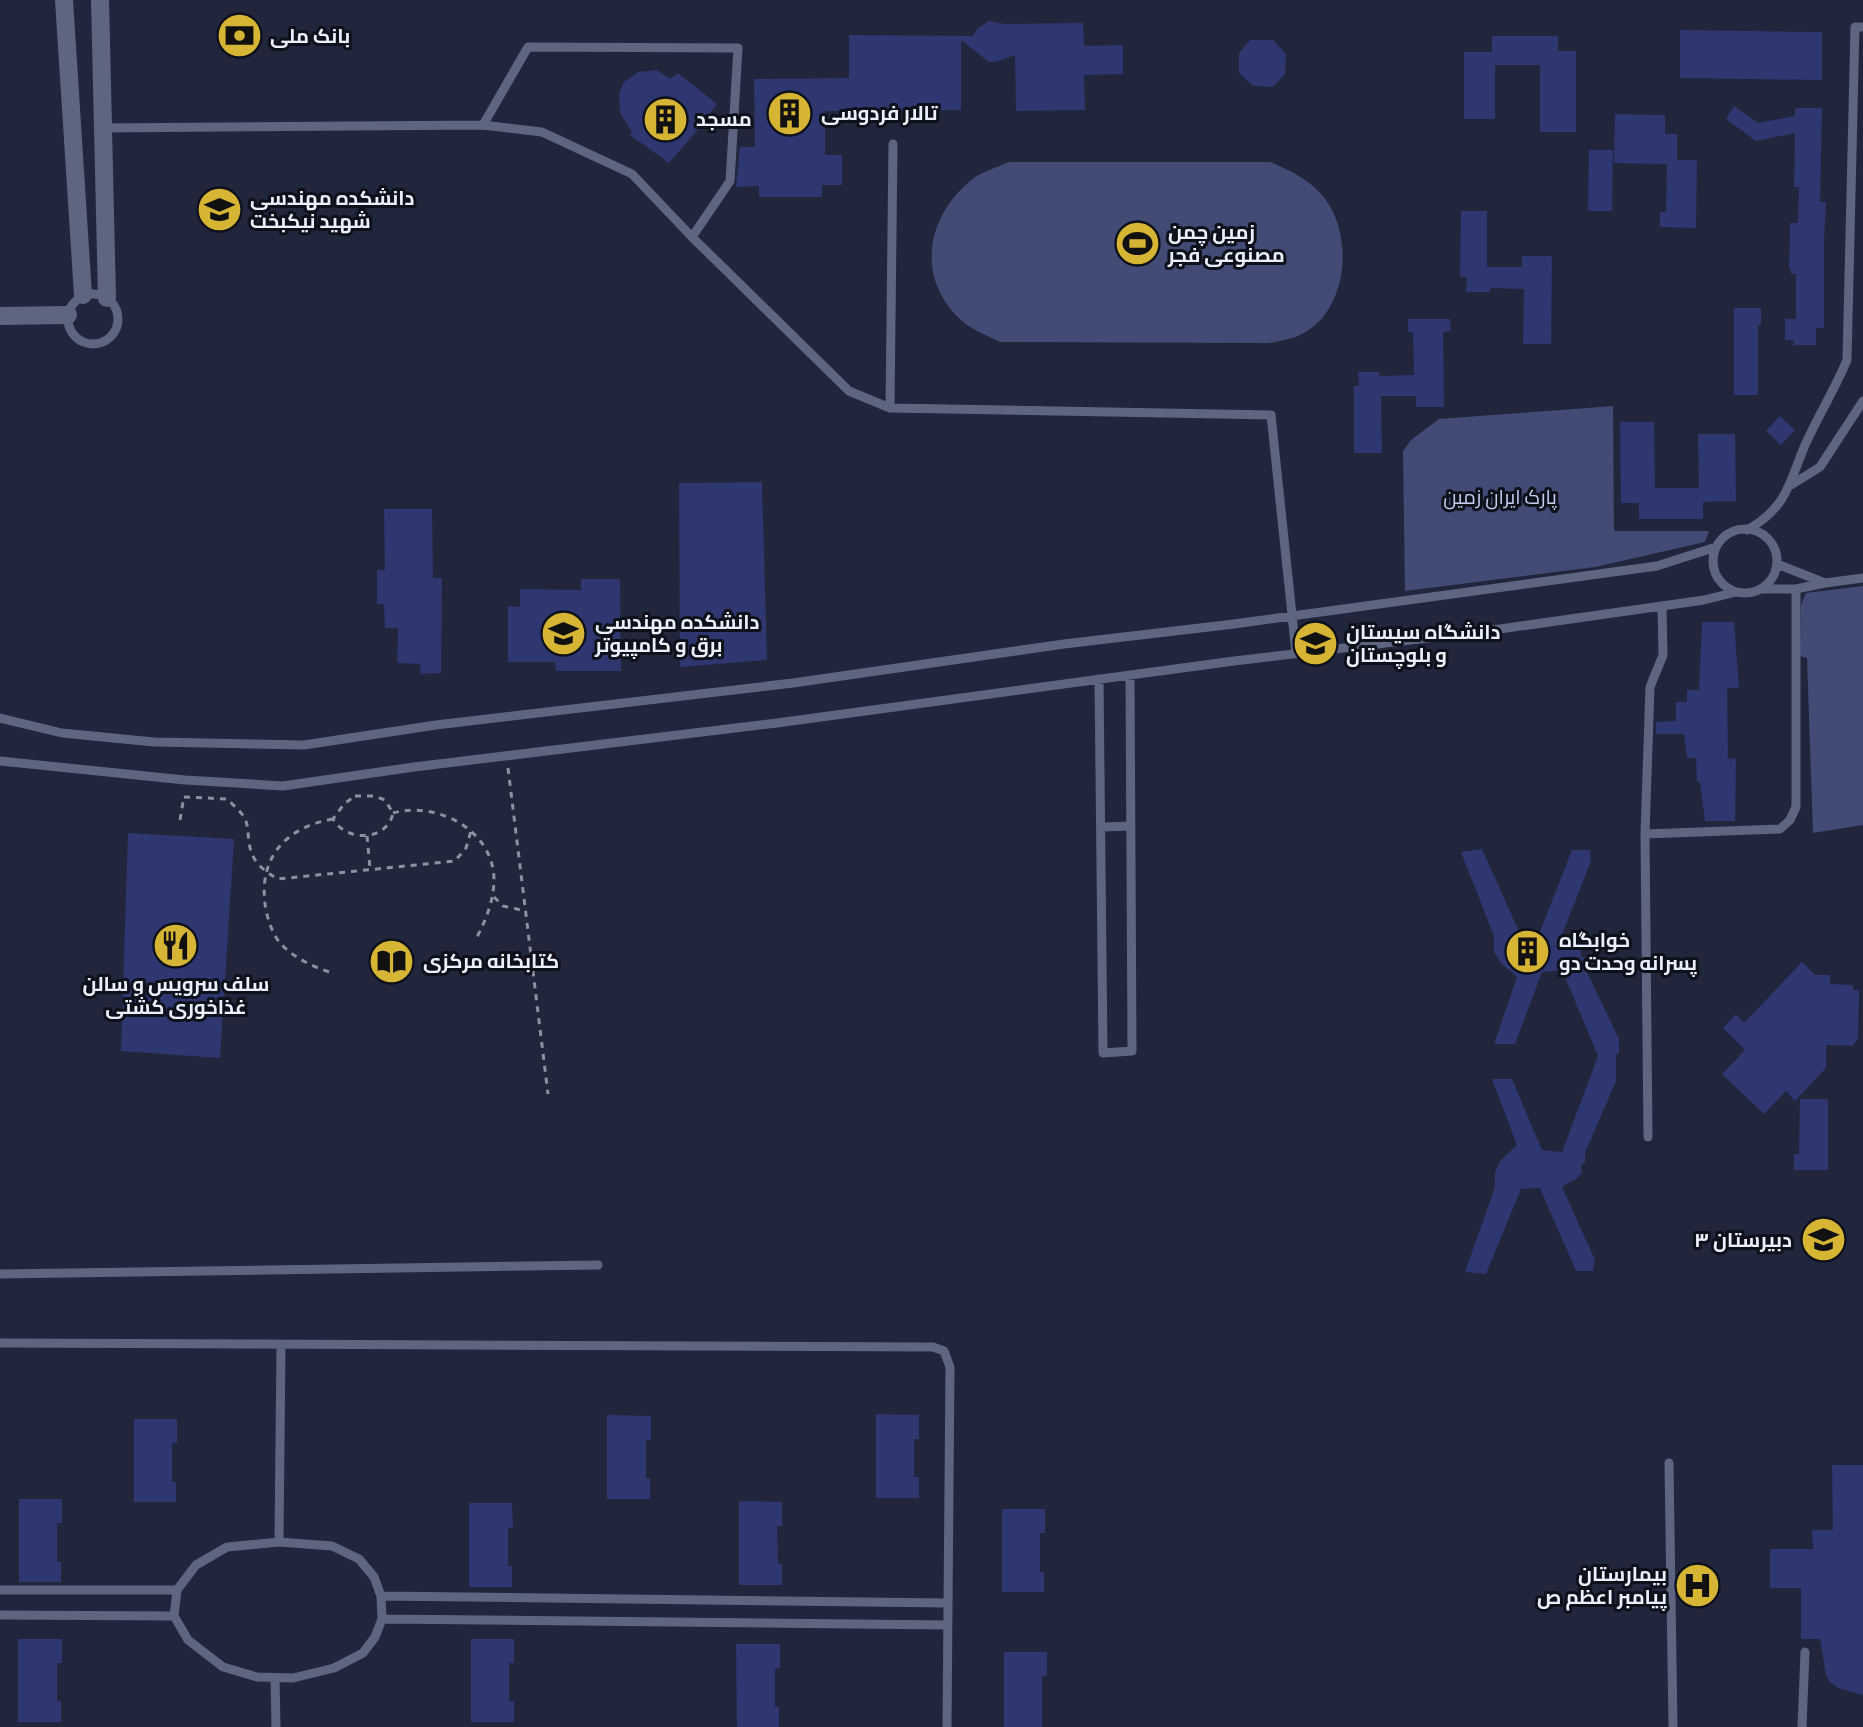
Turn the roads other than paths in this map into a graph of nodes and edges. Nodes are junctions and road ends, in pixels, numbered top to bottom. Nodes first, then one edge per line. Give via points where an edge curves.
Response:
1 (64, 0) edge
2 (100, 0) edge
3 (1863, 27) edge
4 (1858, 94) edge
5 (483, 125) junction
6 (103, 128) junction
7 (893, 144) dead end
8 (692, 237) junction
9 (1851, 271) junction
10 (1863, 271) edge
11 (83, 295) junction
12 (107, 298) junction
13 (68, 315) junction
14 (0, 316) edge
15 (1863, 401) edge
16 (890, 408) junction
17 (1791, 485) junction
18 (1747, 530) junction
19 (1716, 547) junction
20 (1777, 564) junction
21 (1863, 578) edge
22 (1825, 583) junction
23 (1761, 589) junction
24 (1796, 589) junction
25 (1736, 592) junction
26 (1662, 606) junction
27 (1291, 616) junction
28 (1296, 653) junction
29 (1130, 675) junction
30 (1099, 679) junction
31 (0, 718) edge
32 (0, 761) edge
33 (1131, 826) junction
34 (1101, 827) junction
35 (1645, 834) junction
36 (1648, 1137) dead end
37 (598, 1265) dead end
38 (0, 1274) edge
39 (0, 1343) edge
40 (281, 1345) junction
41 (1669, 1463) dead end
42 (279, 1542) junction
43 (0, 1590) edge
44 (177, 1590) junction
45 (381, 1596) junction
46 (948, 1603) junction
47 (0, 1615) edge
48 (174, 1616) junction
49 (382, 1619) junction
50 (948, 1625) junction
51 (1805, 1652) dead end
52 (275, 1678) junction
53 (276, 1727) edge
54 (947, 1727) edge
55 (1673, 1727) edge
56 (1802, 1727) edge

1 - 11 street
2 - 6 street
3 - 4 lane via 1855,27
4 - 9 lane
5 - 6 lane
5 - 8 lane via 542,132 632,174
5 - 8 lane via 528,47 738,48 730,181
6 - 12 street
7 - 16 lane
8 - 16 lane via 849,391
9 - 10 lane
9 - 17 lane via 1847,360
11 - 12 lane
11 - 13 lane
12 - 13 lane via 118,320 112,335 98,344 76,338
13 - 14 street
15 - 17 lane via 1820,467
16 - 27 lane via 1271,415
17 - 18 lane via 1767,518
18 - 19 lane via 1732,532
18 - 20 lane via 1771,543
19 - 25 lane via 1717,577
19 - 27 lane via 1657,566
20 - 22 lane
20 - 23 lane
21 - 22 lane
22 - 24 lane
23 - 24 lane
23 - 25 lane
24 - 35 lane via 1796,807 1790,820 1780,829
25 - 26 lane
26 - 28 lane
26 - 35 lane via 1663,655 1650,687
27 - 28 lane
27 - 31 lane via 304,745 154,742 62,733
28 - 29 lane
29 - 30 lane
29 - 33 lane
30 - 32 lane via 283,786
30 - 34 lane
33 - 34 lane
33 - 34 lane via 1132,1051 1103,1053
35 - 36 lane
37 - 38 lane
39 - 40 lane
40 - 42 lane
40 - 46 lane via 944,1351 950,1367
41 - 55 lane
42 - 44 lane via 227,1547 196,1565
42 - 45 lane via 332,1546 359,1559
43 - 44 lane
44 - 48 lane
45 - 46 lane
45 - 49 lane
46 - 50 lane
47 - 48 lane
48 - 52 lane via 188,1640 223,1667
49 - 50 lane
49 - 52 lane via 363,1653 334,1668
50 - 54 lane
51 - 56 lane
52 - 53 lane

